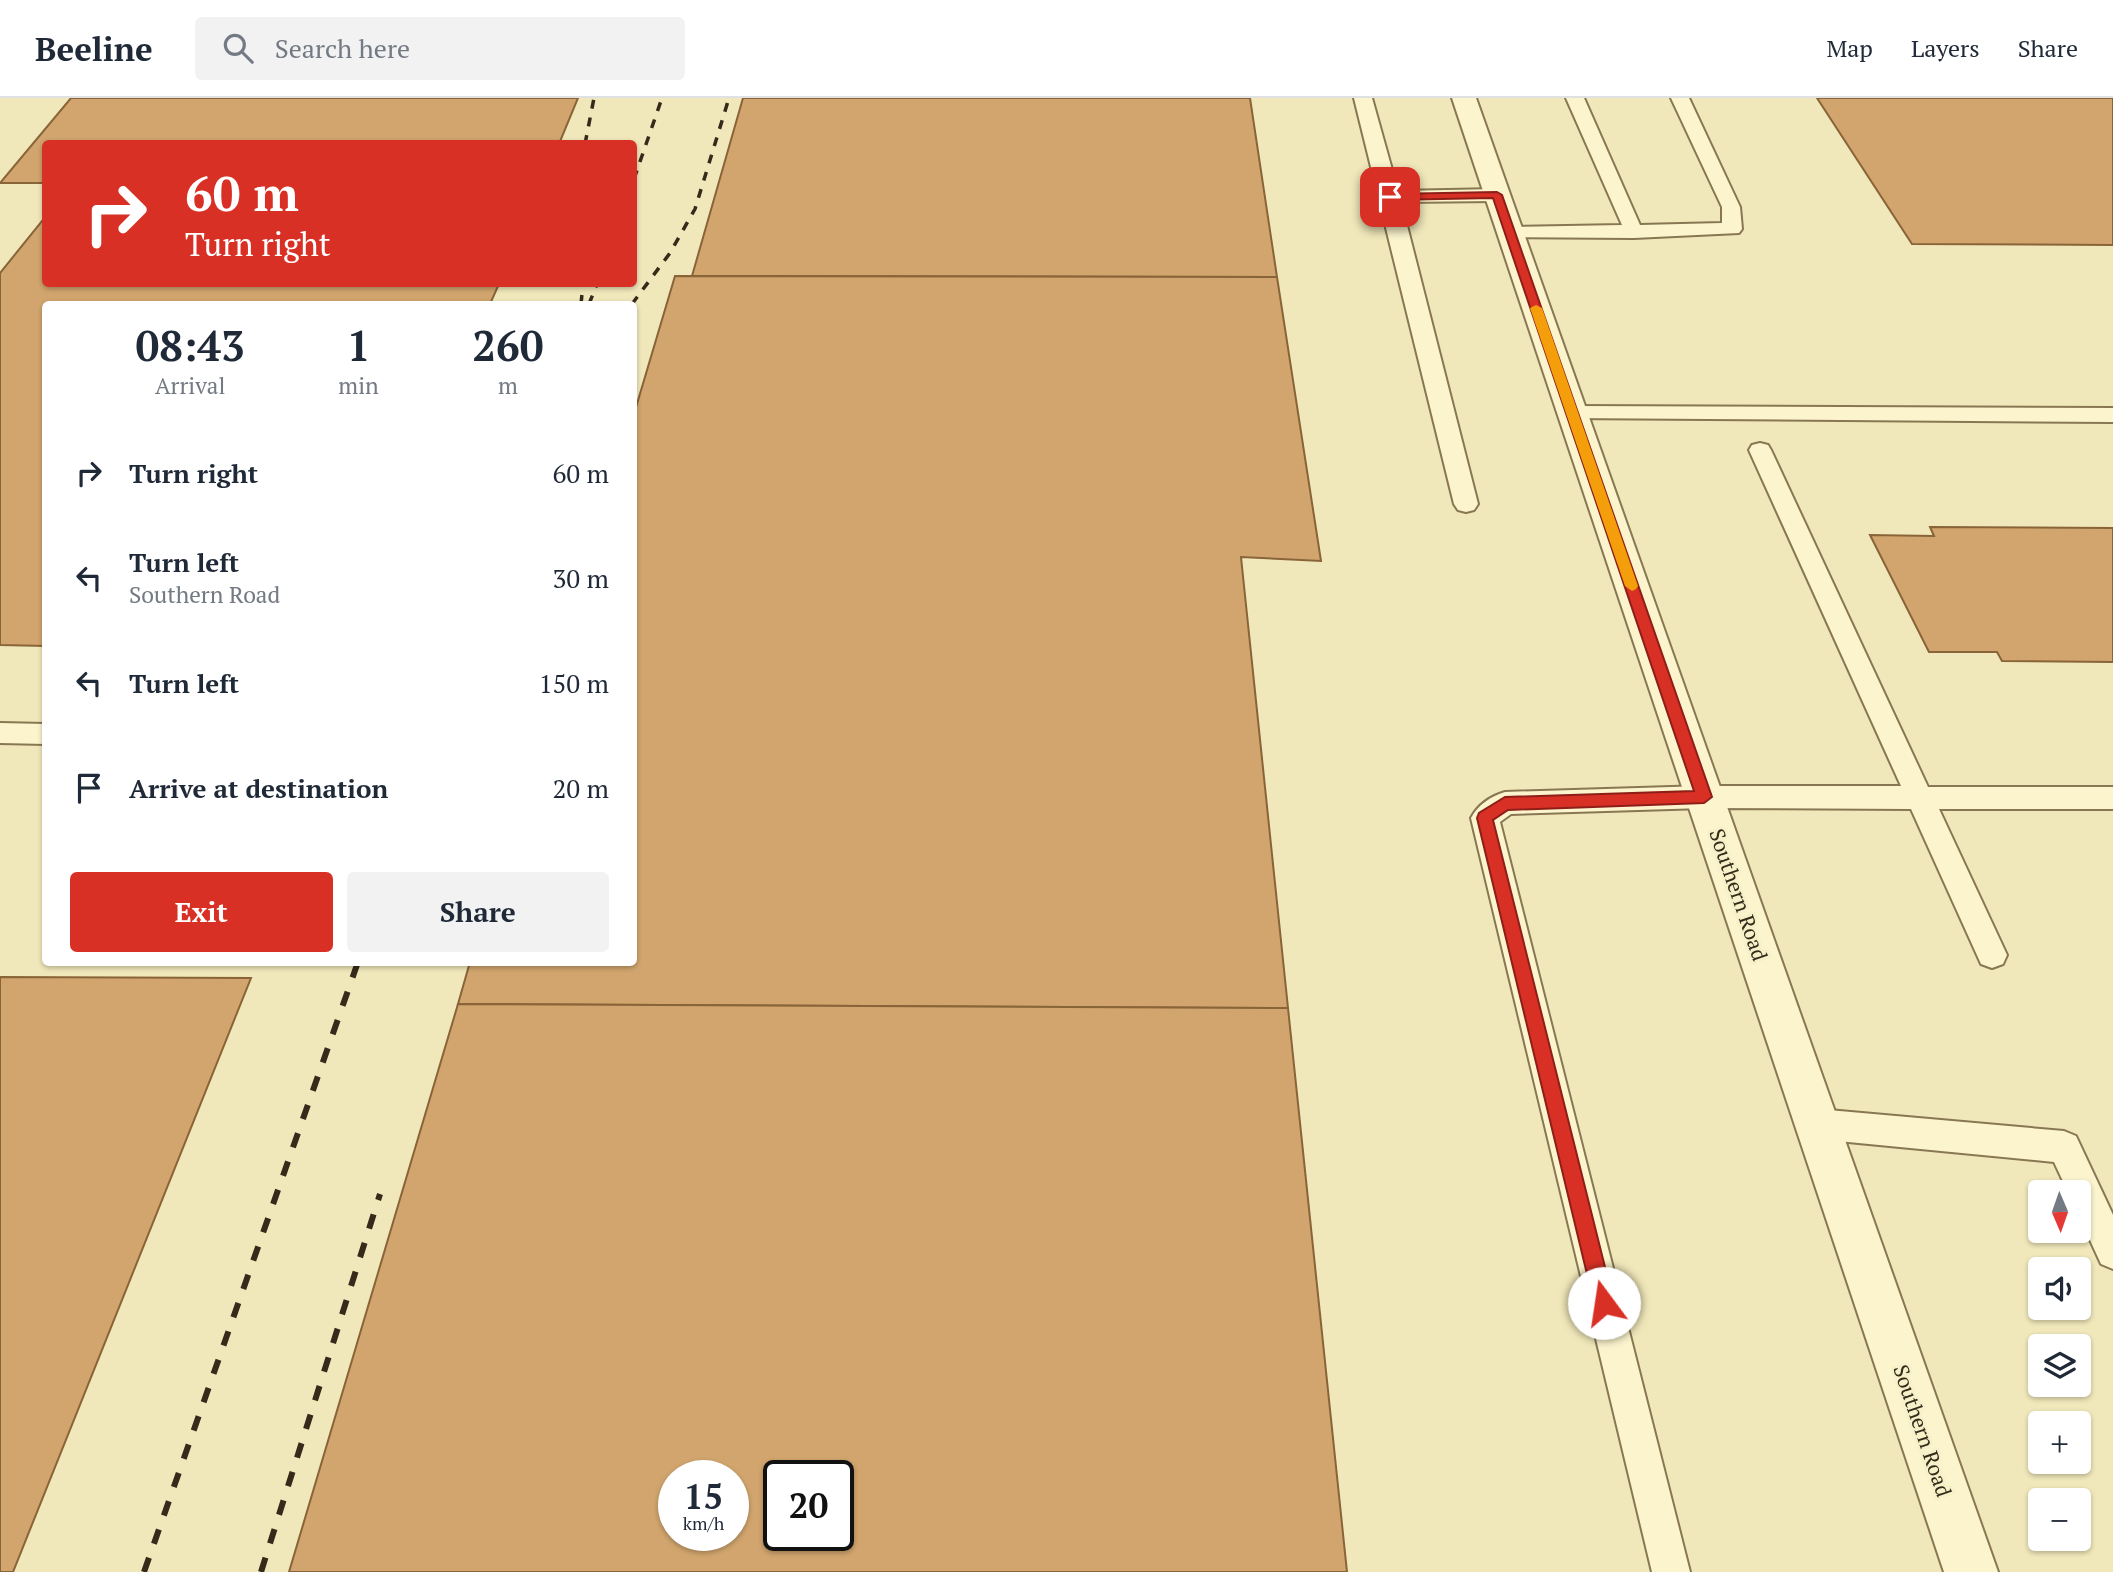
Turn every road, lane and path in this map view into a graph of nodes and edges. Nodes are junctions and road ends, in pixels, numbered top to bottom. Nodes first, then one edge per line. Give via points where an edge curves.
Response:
1 (1363, 98) edge
2 (1464, 98) edge
3 (1575, 98) edge
4 (1680, 98) edge
5 (1497, 195) junction
6 (1390, 197) junction
7 (1634, 232) junction
8 (1510, 233) junction
9 (1572, 413) junction
10 (2113, 415) edge
11 (1760, 450) dead end
12 (1466, 504) dead end
13 (0, 733) edge
14 (42, 734) edge
15 (1704, 797) junction
16 (1920, 797) junction
17 (2113, 798) edge
18 (1992, 955) dead end
19 (1817, 1124) junction
20 (2113, 1252) edge
21 (1671, 1572) edge
22 (1971, 1572) edge

1 - 6 lane
2 - 5 street, Southern Road
3 - 7 lane
4 - 7 lane via 1731,207 1732,229
5 - 6 lane
5 - 8 street, Southern Road
6 - 12 lane
7 - 8 lane
8 - 9 street, Southern Road
9 - 10 lane
9 - 15 street, Southern Road
11 - 16 lane
13 - 14 lane
15 - 16 lane
15 - 19 street, Southern Road
15 - 21 lane via 1505,803 1485,818
16 - 17 lane
16 - 18 lane
19 - 20 lane via 2064,1147
19 - 22 street, Southern Road

